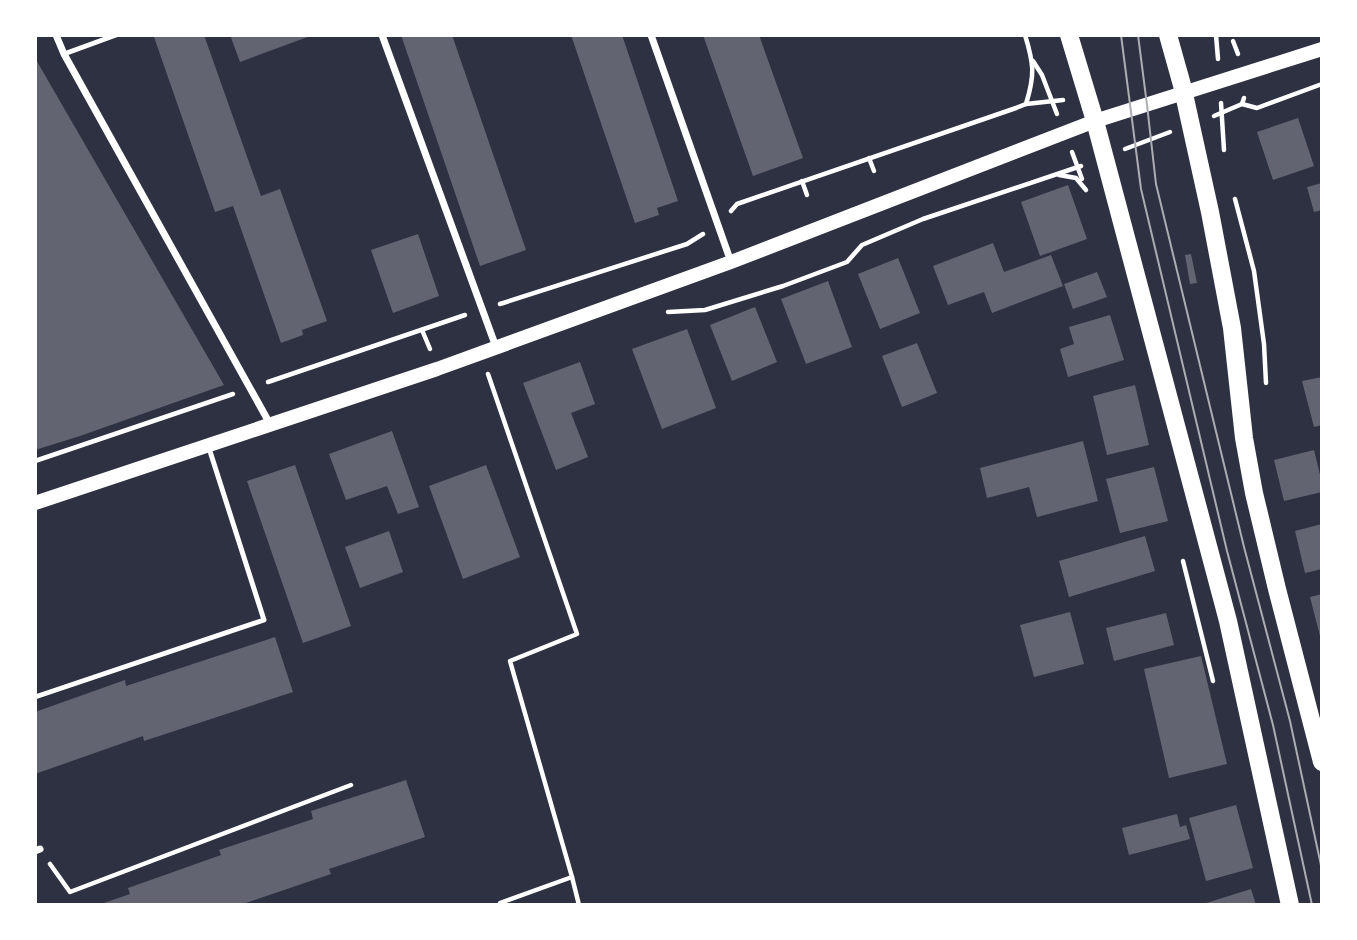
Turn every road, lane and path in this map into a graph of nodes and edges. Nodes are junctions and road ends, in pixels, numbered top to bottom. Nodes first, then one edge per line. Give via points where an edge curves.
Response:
1 (55, 35) edge
2 (116, 35) edge
3 (382, 35) edge
4 (651, 35) edge
5 (1025, 35) edge
6 (1069, 35) edge
7 (1168, 35) edge
8 (1216, 35) edge
9 (1322, 48) edge
10 (64, 54) junction
11 (1220, 82) junction
12 (1322, 84) edge
13 (1184, 93) junction
14 (1242, 104) dead end
15 (1095, 121) junction
16 (1224, 153) dead end
17 (869, 158) junction
18 (874, 171) dead end
19 (1058, 175) dead end
20 (802, 181) junction
21 (1232, 194) dead end
22 (807, 195) dead end
23 (1087, 195) dead end
24 (719, 225) junction
25 (842, 255) dead end
26 (731, 262) junction
27 (847, 262) dead end
28 (780, 277) dead end
29 (783, 286) dead end
30 (482, 310) junction
31 (496, 348) junction
32 (488, 373) dead end
33 (250, 388) junction
34 (1266, 389) dead end
35 (270, 425) junction
36 (208, 445) junction
37 (35, 461) edge
38 (35, 503) edge
39 (1183, 559) dead end
40 (1216, 692) dead end
41 (35, 697) edge
42 (1322, 762) edge
43 (351, 785) dead end
44 (37, 850) edge
45 (572, 877) junction
46 (500, 905) edge
47 (579, 905) edge
48 (1290, 905) edge

1 - 10 street
2 - 10 lane
3 - 30 street
4 - 24 street
5 - 17 path via 1033,61 1026,104
6 - 15 main road
7 - 13 main road
8 - 11 path
9 - 11 main road
10 - 33 street
11 - 13 main road
11 - 16 path
12 - 14 path via 1257,108
13 - 15 main road
13 - 42 main road via 1232,328 1254,493
15 - 26 main road
15 - 48 main road via 1228,621
17 - 18 path
17 - 20 path
19 - 23 path via 1076,178
20 - 22 path
20 - 24 path via 737,204
21 - 34 path via 1254,271
24 - 26 street
24 - 30 path via 687,244
25 - 27 path
26 - 31 main road
28 - 29 path
30 - 31 street
30 - 33 path
31 - 35 main road
32 - 45 path via 577,634 510,661
33 - 35 street
33 - 37 path
35 - 36 main road
36 - 38 main road
36 - 41 lane via 264,620
39 - 40 path
43 - 44 path via 71,892
45 - 46 path
45 - 47 path

